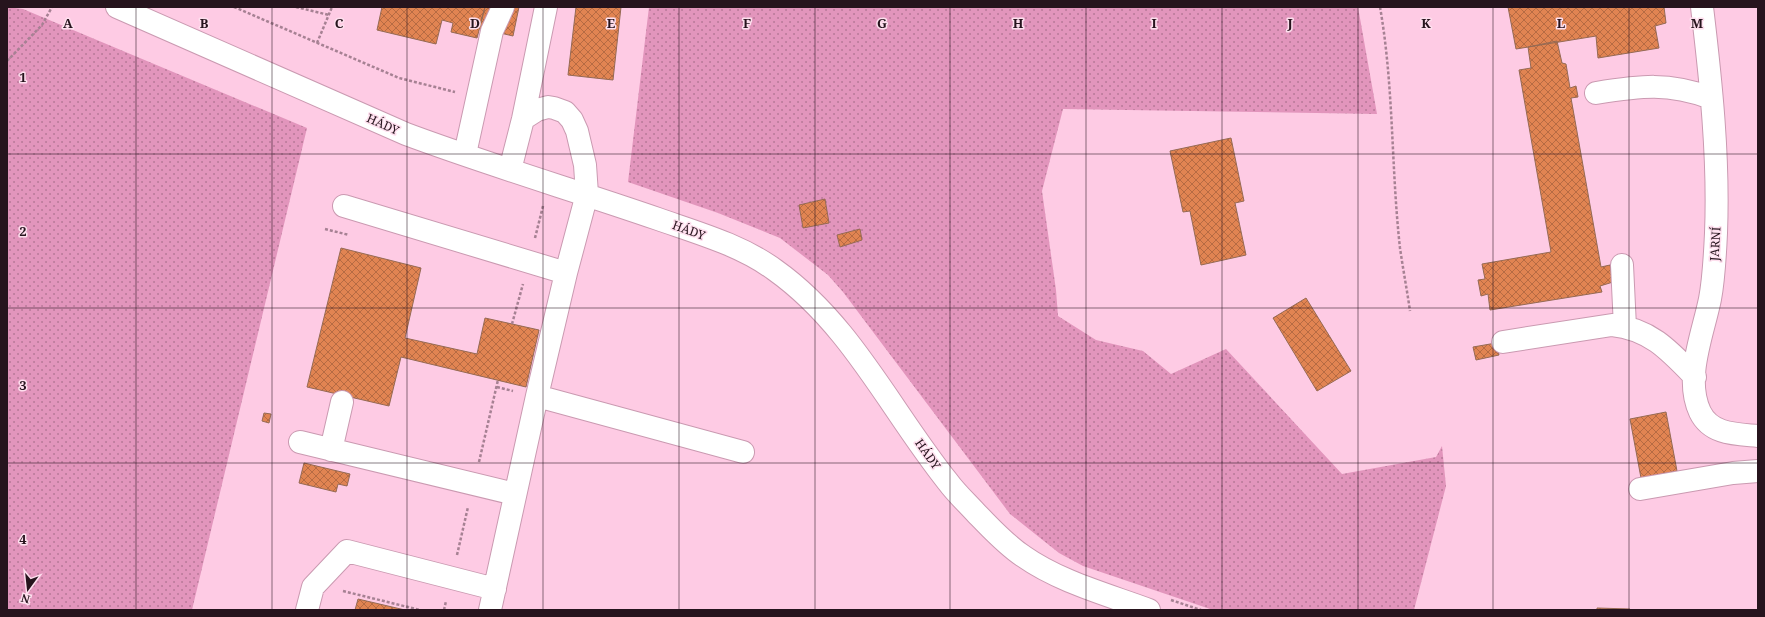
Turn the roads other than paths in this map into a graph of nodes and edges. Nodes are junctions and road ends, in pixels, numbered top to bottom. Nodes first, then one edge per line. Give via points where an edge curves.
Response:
1 (117, 7) edge
2 (503, 7) edge
3 (546, 7) edge
4 (1702, 7) edge
5 (1596, 93) dead end
6 (1711, 98) junction
7 (523, 119) junction
8 (465, 154) junction
9 (510, 170) junction
10 (588, 194) junction
11 (344, 206) dead end
12 (1622, 264) dead end
13 (566, 273) junction
14 (1624, 327) junction
15 (1503, 342) dead end
16 (1694, 377) junction
17 (537, 396) junction
18 (342, 402) dead end
19 (1758, 436) edge
20 (300, 442) dead end
21 (331, 450) junction
22 (743, 452) dead end
23 (1758, 471) edge
24 (1640, 490) dead end
25 (515, 494) junction
26 (495, 589) junction
27 (307, 610) edge
28 (490, 610) edge
29 (1149, 610) edge

1 - 8 street, HÁDY via 406,134
2 - 8 street via 492,31
3 - 7 street
4 - 6 street, JARNÍ
5 - 6 street via 1666,86
6 - 16 street, JARNÍ via 1717,199 1714,274
7 - 9 street
7 - 10 street via 537,110 548,107 565,112 572,120 585,165
8 - 9 street, HÁDY
9 - 10 street, HÁDY
10 - 13 street
10 - 29 street, HÁDY via 729,244 776,270 840,330 948,483 999,538 1023,557 1055,575
11 - 13 street
12 - 14 street
13 - 17 street
14 - 15 street via 1612,326
14 - 16 street via 1650,336 1675,356
16 - 19 street, JARNÍ via 1696,402 1707,422 1727,433
17 - 22 street
17 - 25 street
18 - 21 street
20 - 21 street
21 - 25 street
23 - 24 street
25 - 26 street
26 - 27 street via 347,551 312,587
26 - 28 street

